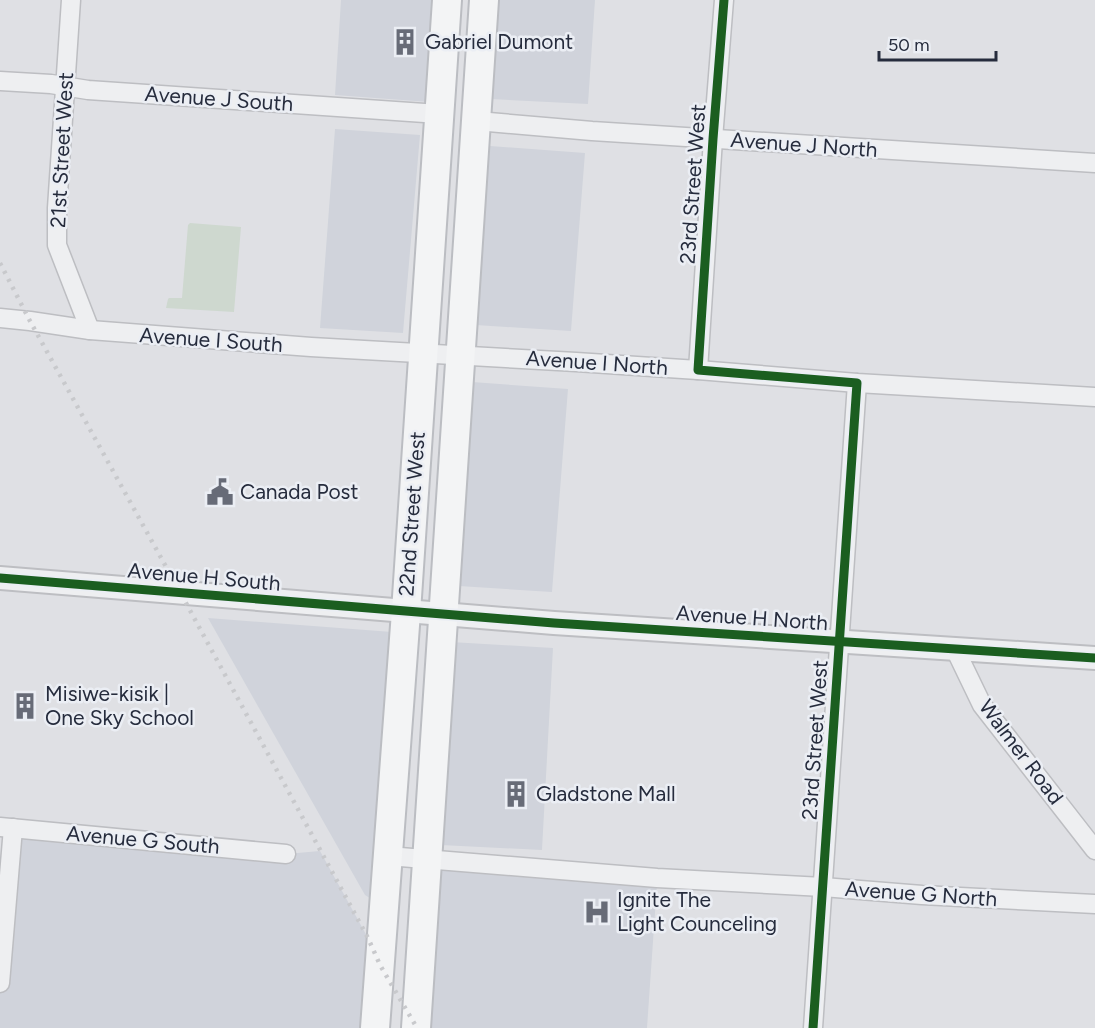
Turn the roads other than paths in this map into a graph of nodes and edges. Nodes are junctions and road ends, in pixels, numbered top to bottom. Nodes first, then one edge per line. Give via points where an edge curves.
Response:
1 (71, 0) edge
2 (447, 0) edge
3 (484, 0) edge
4 (724, 0) edge
5 (0, 81) edge
6 (66, 87) junction
7 (439, 114) junction
8 (477, 121) junction
9 (713, 139) junction
10 (1095, 163) edge
11 (0, 318) edge
12 (90, 330) junction
13 (423, 352) junction
14 (460, 355) junction
15 (698, 370) junction
16 (857, 383) junction
17 (1095, 397) edge
18 (0, 578) edge
19 (406, 612) junction
20 (443, 615) junction
21 (839, 642) junction
22 (954, 649) junction
23 (1095, 658) edge
24 (6, 827) edge
25 (1095, 850) edge
26 (286, 854) dead end
27 (388, 856) junction
28 (426, 859) junction
29 (823, 887) junction
30 (1095, 904) edge
31 (0, 983) edge
32 (375, 1028) edge
33 (416, 1028) edge
34 (813, 1028) edge

1 - 6 street, 21st Street West
2 - 7 main road, 22nd Street West
3 - 8 main road, 22nd Street West
4 - 9 street, 23rd Street West
5 - 6 street, Avenue J South
6 - 7 street, Avenue J South
6 - 12 street, 21st Street West via 57,245
7 - 13 main road, 22nd Street West
8 - 9 street, Avenue J North
8 - 14 main road, 22nd Street West
9 - 10 street, Avenue J North
9 - 15 street, 23rd Street West
11 - 12 street, Avenue I South
12 - 13 street, Avenue I South
13 - 14 street, Avenue I North
13 - 19 main road, 22nd Street West
14 - 15 street, Avenue I North
14 - 20 main road, 22nd Street West
15 - 16 street, Avenue I North
16 - 17 street, Avenue I North
16 - 21 street, 23rd Street West
18 - 19 street, Avenue H South
19 - 20 street, Avenue H North
19 - 27 main road, 22nd Street West
20 - 21 street, Avenue H North
20 - 28 main road, 22nd Street West
21 - 22 street, Avenue H North
21 - 29 street, 23rd Street West
22 - 23 street, Avenue H North
22 - 25 street, Walmer Road via 982,705
24 - 26 street, Avenue G South
24 - 31 street
27 - 28 street, Avenue G North
27 - 32 main road, 22nd Street West
28 - 29 street, Avenue G North
28 - 33 main road, 22nd Street West
29 - 30 street, Avenue G North
29 - 34 street, 23rd Street West

